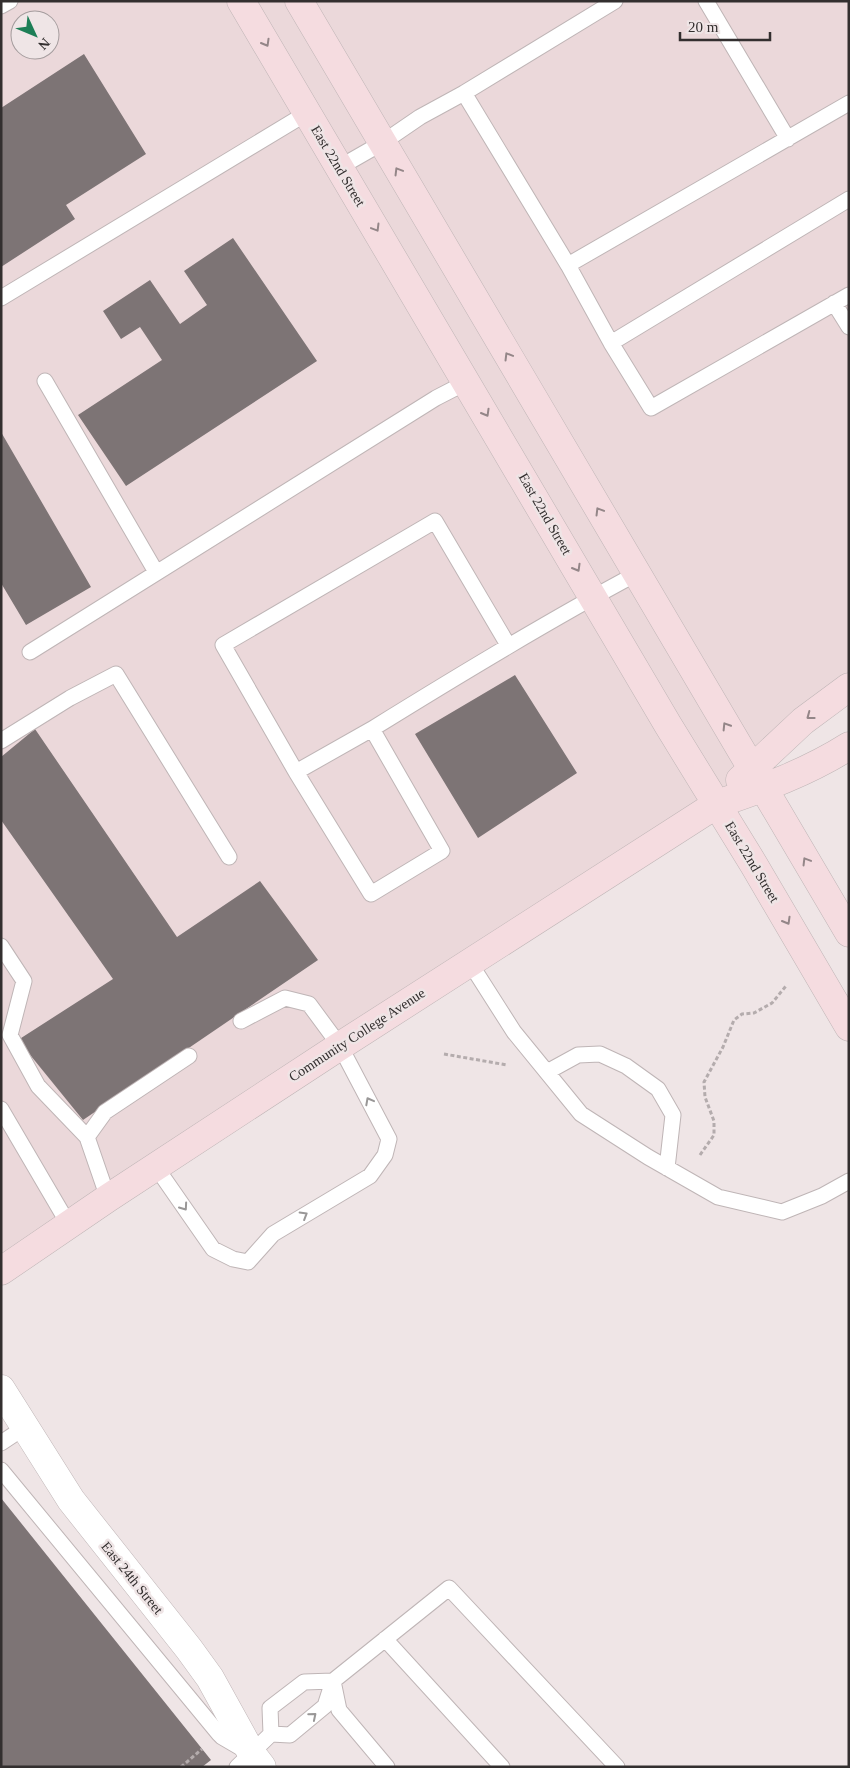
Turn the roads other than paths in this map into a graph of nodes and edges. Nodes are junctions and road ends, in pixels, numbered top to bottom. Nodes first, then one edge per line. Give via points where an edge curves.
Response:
1 (10, 1) edge
2 (241, 1) edge
3 (299, 1) edge
4 (615, 1) edge
5 (706, 1) edge
6 (1, 6) edge
7 (464, 93) junction
8 (849, 103) edge
9 (307, 114) junction
10 (788, 139) junction
11 (382, 143) junction
12 (340, 167) junction
13 (849, 199) edge
14 (568, 265) junction
15 (849, 295) edge
16 (1, 298) edge
17 (834, 303) junction
18 (849, 326) edge
19 (610, 343) junction
20 (45, 381) dead end
21 (467, 382) junction
22 (156, 572) junction
23 (636, 574) junction
24 (594, 597) junction
25 (508, 645) junction
26 (30, 652) dead end
27 (849, 686) edge
28 (372, 729) junction
29 (1, 741) edge
30 (849, 746) edge
31 (296, 772) junction
32 (758, 778) junction
33 (717, 804) junction
34 (229, 857) dead end
35 (849, 933) edge
36 (1, 946) edge
37 (470, 963) junction
38 (242, 1021) dead end
39 (849, 1027) edge
40 (340, 1046) junction
41 (188, 1056) dead end
42 (546, 1072) junction
43 (1, 1109) edge
44 (87, 1137) junction
45 (156, 1167) junction
46 (667, 1168) junction
47 (849, 1180) edge
48 (108, 1198) junction
49 (69, 1225) junction
50 (1, 1271) edge
51 (1, 1389) edge
52 (25, 1427) junction
53 (1, 1443) edge
54 (1, 1470) edge
55 (385, 1639) junction
56 (332, 1681) junction
57 (271, 1734) junction
58 (250, 1762) edge
59 (387, 1767) edge
60 (502, 1767) edge
61 (617, 1767) edge

1 - 6 lane
2 -> 9 street, East 22nd Street
3 - 11 street
4 - 7 lane
5 - 10 lane
7 - 11 lane
7 - 14 lane
8 - 10 lane
9 - 12 street, East 22nd Street
9 - 16 lane
10 - 14 lane
11 - 12 lane
23 -> 11 street
12 -> 21 street, East 22nd Street
13 - 19 lane
14 - 19 lane
15 - 17 lane
17 - 18 lane
17 - 19 lane via 651,408
20 - 22 lane
21 - 22 lane via 436,398
21 -> 24 street, East 22nd Street
22 - 26 lane
23 - 24 lane
32 -> 23 street
24 - 25 lane
24 - 33 street, East 22nd Street
25 - 28 lane
25 - 31 lane via 435,521 223,645
27 -> 32 street via 802,721
28 - 31 lane
28 - 31 lane via 442,851 370,894
29 - 34 lane via 116,674
30 - 32 street, Community College Avenue via 828,759
32 - 33 street, Community College Avenue
35 -> 32 street
33 - 37 street, Community College Avenue
33 -> 39 street, East 22nd Street
36 - 44 lane via 24,981 10,1034 38,1086
37 - 40 street, Community College Avenue
37 - 42 lane via 514,1032
38 - 40 lane via 285,998 309,1004
40 - 45 street, Community College Avenue
45 -> 40 lane via 214,1249 248,1262 273,1234 370,1176 385,1155 389,1138
41 - 44 lane via 105,1112
42 - 46 lane via 581,1114
42 - 46 lane via 578,1056 600,1054 626,1066 658,1089 673,1115
43 - 49 lane
44 - 48 lane
45 - 48 street, Community College Avenue
46 - 47 lane via 718,1197 782,1212 822,1196
48 - 49 street, Community College Avenue
49 - 50 street, Community College Avenue
51 - 52 street, East 24th Street
52 - 53 lane
52 - 58 street, East 24th Street via 70,1500 210,1678
54 - 58 lane via 219,1734
55 - 56 lane
55 - 60 lane
55 - 61 lane via 449,1588
57 -> 56 lane via 290,1735 325,1706
56 - 57 lane via 304,1682 270,1708
56 - 59 lane via 339,1710
57 - 58 lane

